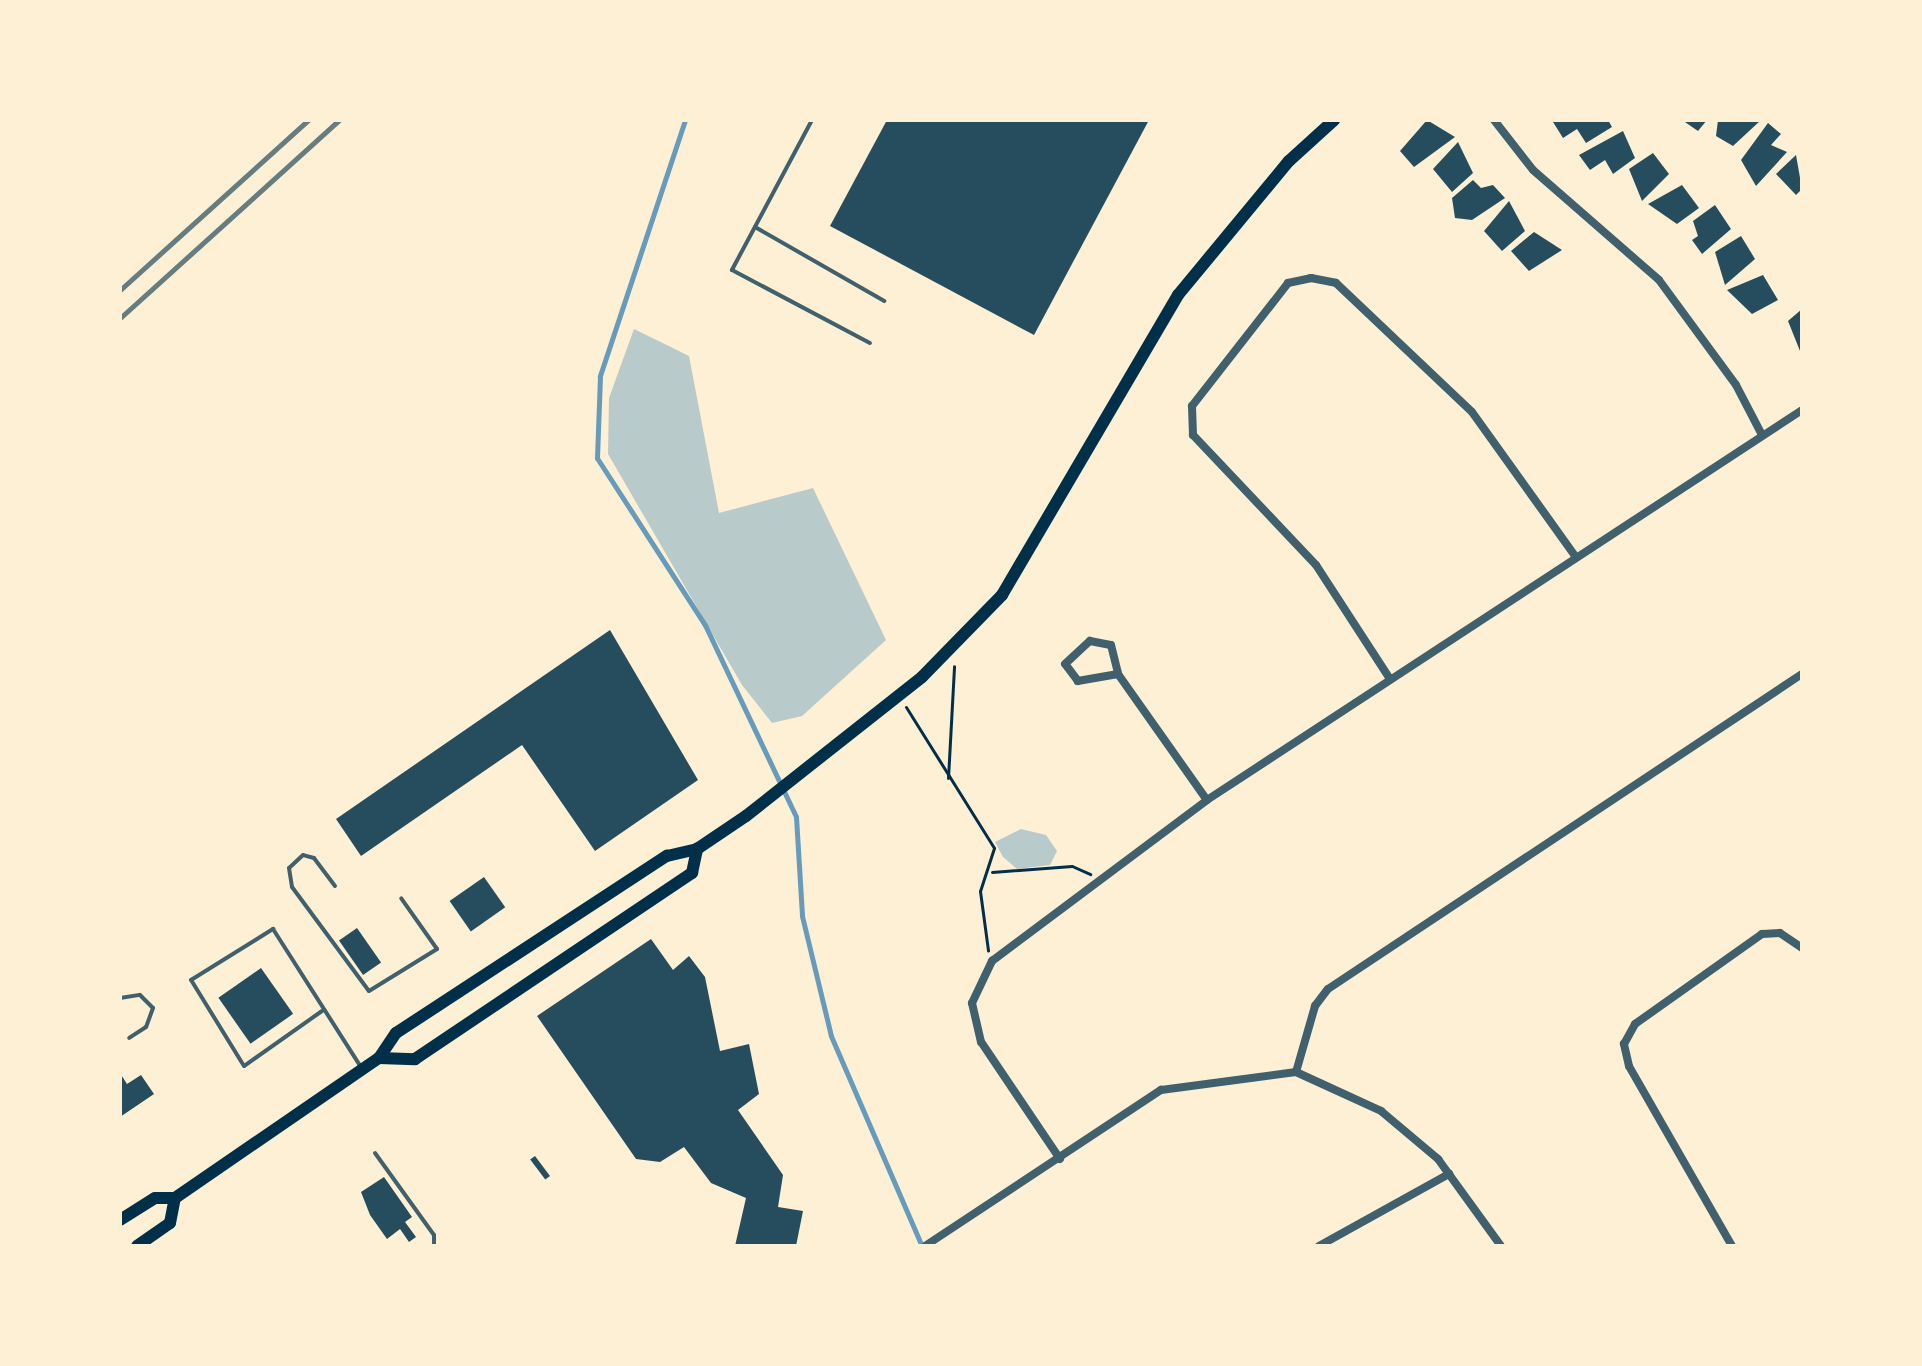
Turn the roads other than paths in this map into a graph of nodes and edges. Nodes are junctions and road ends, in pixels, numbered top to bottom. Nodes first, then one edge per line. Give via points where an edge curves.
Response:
1 (812, 120) edge
2 (1334, 120) edge
3 (1494, 120) edge
4 (755, 227) junction
5 (884, 301) dead end
6 (870, 343) dead end
7 (1802, 410) edge
8 (1761, 433) junction
9 (1576, 557) junction
10 (1118, 674) junction
11 (1802, 674) edge
12 (1390, 679) junction
13 (1207, 800) junction
14 (697, 849) junction
15 (335, 886) dead end
16 (401, 898) dead end
17 (1802, 948) edge
18 (120, 998) edge
19 (322, 1011) junction
20 (129, 1038) dead end
21 (379, 1058) junction
22 (363, 1069) junction
23 (1296, 1072) junction
24 (375, 1153) dead end
25 (1060, 1159) junction
26 (1449, 1174) junction
27 (175, 1198) junction
28 (120, 1220) edge
29 (137, 1246) edge
30 (434, 1246) edge
31 (925, 1246) edge
32 (1319, 1246) edge
33 (1501, 1246) edge
34 (1732, 1246) edge

1 - 4 lane
2 - 14 main road via 1289,161 1178,295 1002,595 953,648 813,768
3 - 8 street via 1533,170 1659,280 1736,385
4 - 5 lane
4 - 6 lane via 732,270
7 - 8 street
8 - 9 street
9 - 12 street
9 - 12 street via 1472,412 1336,283 1288,283 1192,406 1193,435 1316,565
10 - 10 street via 1111,645 1090,641 1065,664 1078,681
10 - 13 street
11 - 23 street via 1328,989 1315,1006
12 - 13 street
13 - 25 street via 992,961 972,1003 981,1042
14 - 21 main road via 667,856 396,1033
14 - 21 main road via 692,873 415,1059
15 - 16 lane via 314,858 303,855 289,868 292,887 369,991 437,949
17 - 34 street via 1780,933 1762,934 1635,1024 1624,1044 1629,1066
18 - 20 lane via 140,995 153,1008 146,1027
19 - 19 lane via 273,929 191,980 244,1066
19 - 22 lane
21 - 22 main road
22 - 27 main road
23 - 25 street via 1161,1090
23 - 26 street via 1381,1111
24 - 30 lane via 434,1235
25 - 31 street
26 - 32 street
26 - 33 street
27 - 28 main road via 155,1198
27 - 29 main road via 170,1223

